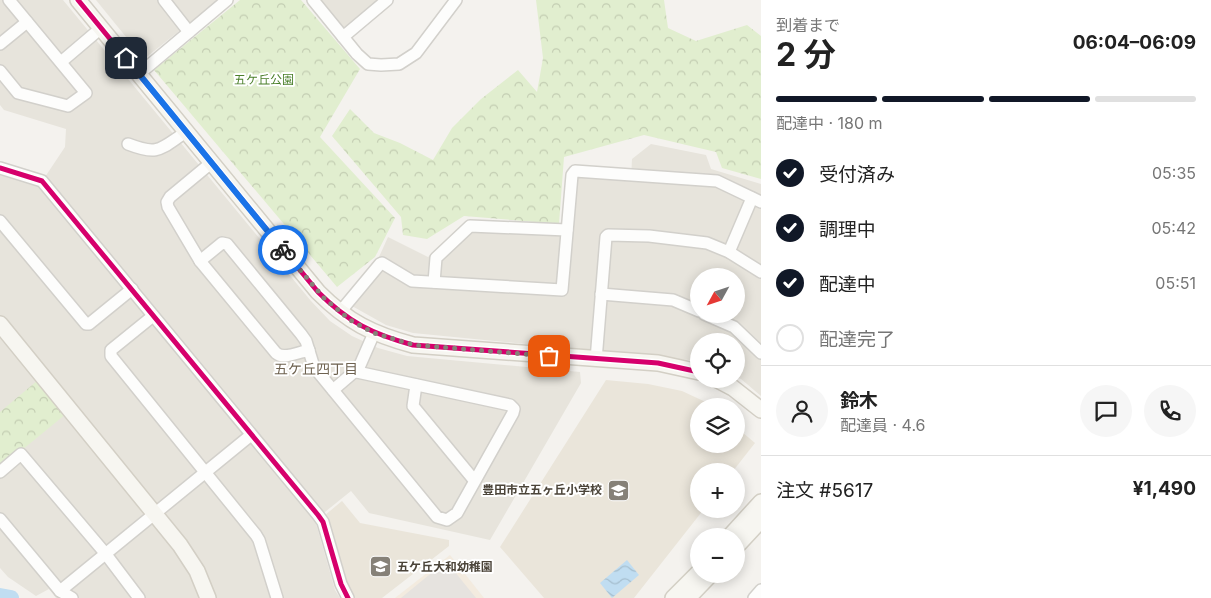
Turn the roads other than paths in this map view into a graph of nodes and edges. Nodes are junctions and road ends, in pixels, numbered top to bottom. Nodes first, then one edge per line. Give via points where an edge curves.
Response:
1 (9, 0) edge
2 (78, 0) edge
3 (164, 0) edge
4 (227, 0) edge
5 (314, 0) edge
6 (387, 0) edge
7 (456, 0) edge
8 (27, 22) junction
9 (101, 28) junction
10 (189, 32) junction
11 (343, 37) junction
12 (0, 44) edge
13 (61, 62) junction
14 (0, 71) edge
15 (139, 74) junction
16 (186, 132) junction
17 (128, 144) dead end
18 (211, 164) junction
19 (0, 168) edge
20 (757, 200) edge
21 (0, 221) edge
22 (567, 230) junction
23 (729, 252) junction
24 (200, 261) junction
25 (761, 272) edge
26 (434, 282) junction
27 (132, 289) junction
28 (601, 294) junction
29 (690, 307) edge
30 (340, 312) junction
31 (153, 316) junction
32 (725, 323) edge
33 (0, 324) edge
34 (374, 333) junction
35 (309, 350) junction
36 (761, 352) edge
37 (596, 360) junction
38 (690, 370) edge
39 (357, 372) junction
40 (416, 386) junction
41 (732, 388) edge
42 (333, 390) junction
43 (761, 410) edge
44 (251, 434) junction
45 (0, 472) edge
46 (205, 472) junction
47 (474, 480) junction
48 (761, 502) edge
49 (155, 514) junction
50 (0, 519) edge
51 (761, 520) edge
52 (737, 528) edge
53 (745, 537) edge
54 (105, 554) junction
55 (690, 581) edge
56 (702, 583) edge
57 (761, 590) edge
58 (60, 591) junction
59 (344, 597) edge
60 (72, 598) edge
61 (139, 598) edge
62 (208, 598) edge
63 (277, 598) edge
64 (673, 598) edge
65 (688, 598) edge
66 (754, 598) edge

1 - 8 street
2 - 9 street
3 - 10 street
4 - 10 street
5 - 11 street
6 - 11 street
7 - 11 street via 416,53 399,64 368,64
8 - 12 street
8 - 13 street
9 - 13 street
9 - 15 street
10 - 15 street
13 - 14 street via 86,93 68,106 18,93
15 - 16 street
16 - 17 street via 161,150 147,151
16 - 18 street
18 - 24 street via 167,202
18 - 30 street via 318,292
19 - 27 street via 42,181
20 - 22 street via 717,181 575,171
20 - 23 street
21 - 27 street via 86,324
22 - 26 street via 470,226 436,258
22 - 26 street via 562,290
23 - 25 street
23 - 28 street via 692,240 611,234 606,237
24 - 35 street via 277,355 288,356
24 - 35 street via 222,243 227,244 301,334
26 - 30 street via 412,281 382,263
27 - 31 street
28 - 29 street via 673,300
28 - 37 street
30 - 34 street
31 - 44 street
31 - 46 street via 111,350 110,356
32 - 36 street via 734,327
33 - 49 street
34 - 37 street via 414,345
34 - 39 street
35 - 42 street via 314,367
37 - 38 street via 658,363
39 - 40 street
39 - 42 street
40 - 47 street via 413,406
40 - 47 street via 510,405 514,409
41 - 43 street
42 - 47 street via 437,517 447,520 457,513
44 - 46 street
44 - 59 street via 323,522
45 - 54 street via 21,454
46 - 49 street
46 - 63 street via 259,540
48 - 52 street
49 - 54 street
49 - 62 street via 197,571
50 - 58 street
51 - 53 street
54 - 58 street
54 - 61 street
55 - 64 street
56 - 65 street
57 - 66 street
58 - 60 street

